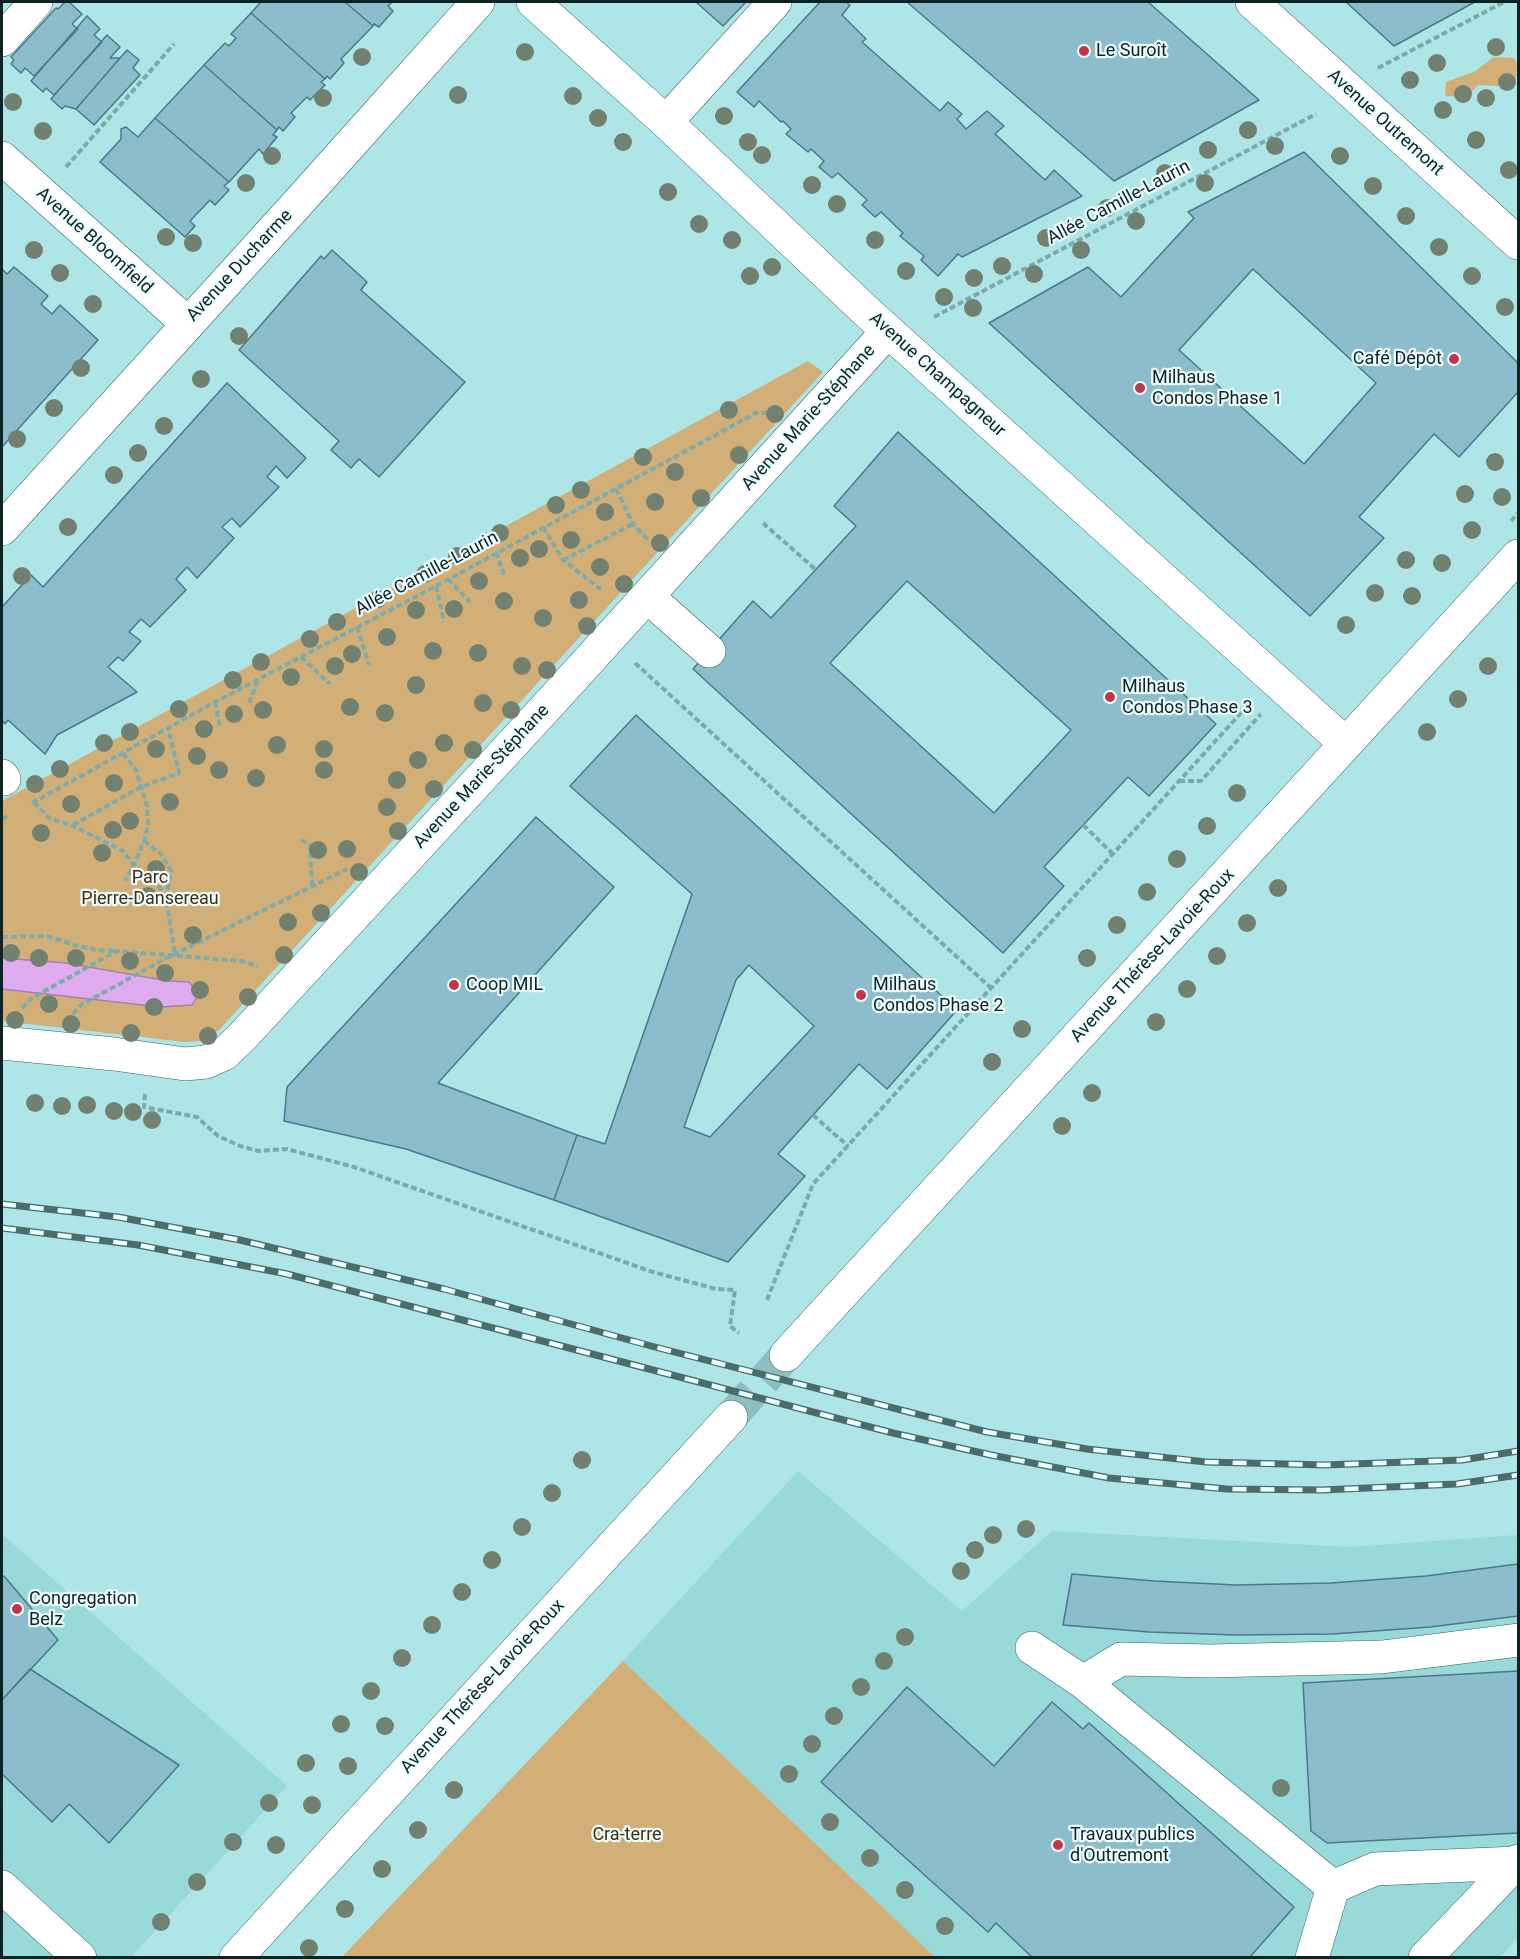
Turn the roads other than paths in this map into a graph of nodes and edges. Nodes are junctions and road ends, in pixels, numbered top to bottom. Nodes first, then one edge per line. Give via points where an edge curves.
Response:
1 (36, 2) edge
2 (478, 2) edge
3 (533, 2) edge
4 (775, 2) edge
5 (1252, 2) edge
6 (2, 40) edge
7 (666, 122) junction
8 (8, 175) edge
9 (1518, 243) edge
10 (187, 323) junction
11 (888, 331) junction
12 (2, 529) edge
13 (1518, 556) edge
14 (648, 597) junction
15 (709, 651) dead end
16 (1346, 744) junction
17 (2, 1043) edge
18 (786, 1355) tunnel mouth
19 (731, 1417) tunnel mouth
20 (1518, 1640) edge
21 (1032, 1648) dead end
22 (1083, 1682) junction
23 (1518, 1862) edge
24 (2, 1887) edge
25 (1333, 1887) junction
26 (80, 1958) edge
27 (236, 1958) edge
28 (1312, 1958) edge
29 (1425, 1958) edge

1 - 6 street
2 - 10 street, Avenue Ducharme
3 - 7 street, Avenue Champagneur
4 - 7 street
5 - 9 street, Avenue Outremont
7 - 11 street, Avenue Champagneur
8 - 10 street, Avenue Bloomfield
10 - 12 street, Avenue Ducharme
11 - 14 street, Avenue Marie-Stéphane
11 - 16 street, Avenue Champagneur
13 - 16 street, Avenue Thérèse-Lavoie-Roux
14 - 15 street
14 - 17 street, Avenue Marie-Stéphane via 224,1054 206,1062 185,1064
16 - 18 street, Avenue Thérèse-Lavoie-Roux
19 - 27 street, Avenue Thérèse-Lavoie-Roux
20 - 22 street via 1382,1658 1121,1659
21 - 22 street
22 - 25 street
23 - 25 street via 1375,1869
23 - 29 street
24 - 26 street
25 - 28 street

